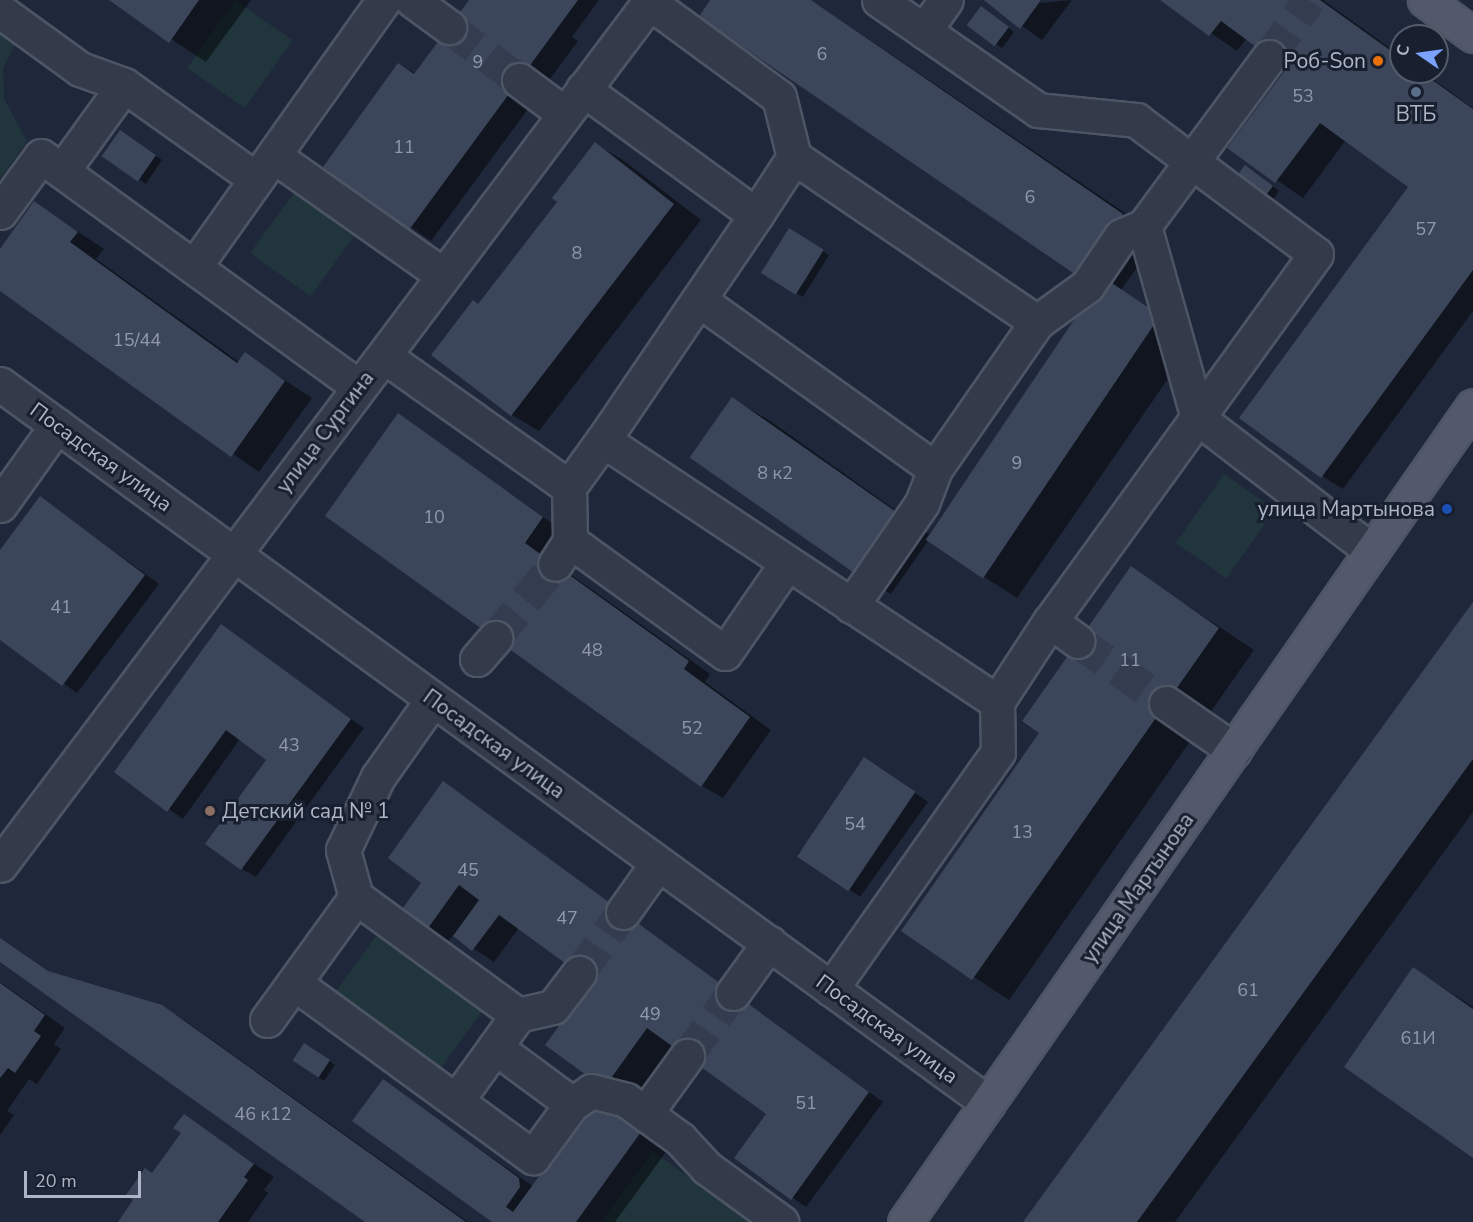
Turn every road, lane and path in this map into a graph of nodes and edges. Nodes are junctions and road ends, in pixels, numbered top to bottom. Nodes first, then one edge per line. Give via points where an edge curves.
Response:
1 (384, 0) edge
2 (412, 0) edge
3 (879, 0) edge
4 (946, 0) edge
5 (1425, 0) edge
6 (650, 1) edge
7 (0, 11) edge
8 (449, 27) tunnel mouth
9 (924, 31) junction
10 (1473, 35) edge
11 (1269, 57) tunnel mouth
12 (519, 80) tunnel mouth
13 (124, 84) junction
14 (574, 102) junction
15 (794, 157) junction
16 (1191, 161) junction
17 (265, 167) junction
18 (62, 171) junction
19 (0, 212) edge
20 (756, 215) junction
21 (1144, 226) junction
22 (194, 267) junction
23 (443, 275) junction
24 (699, 300) junction
25 (1036, 322) junction
26 (384, 356) junction
27 (0, 384) edge
28 (360, 387) junction
29 (1473, 406) edge
30 (1198, 418) junction
31 (57, 425) junction
32 (603, 440) junction
33 (934, 469) junction
34 (569, 487) junction
35 (0, 505) edge
36 (1372, 551) junction
37 (234, 554) junction
38 (787, 563) junction
39 (851, 606) junction
40 (1050, 621) junction
41 (1078, 641) tunnel mouth
42 (433, 699) junction
43 (997, 702) junction
44 (1166, 703) tunnel mouth
45 (1234, 750) junction
46 (658, 863) junction
47 (0, 865) edge
48 (357, 897) junction
49 (623, 912) tunnel mouth
50 (769, 943) junction
51 (579, 973) tunnel mouth
52 (294, 983) junction
53 (831, 989) junction
54 (733, 993) tunnel mouth
55 (518, 1015) junction
56 (267, 1020) dead end
57 (495, 1047) junction
58 (687, 1056) tunnel mouth
59 (456, 1101) junction
60 (988, 1103) junction
61 (572, 1104) junction
62 (645, 1114) junction
63 (781, 1222) edge
64 (905, 1222) edge

1 - 17 street
2 - 8 street
3 - 9 street
4 - 9 street
5 - 10 main road
6 - 14 street, улица Сургина
6 - 15 street via 779,97
7 - 13 street via 80,69
9 - 16 street via 1038,110 1136,120
11 - 16 street
12 - 14 street
13 - 17 street
13 - 18 street
14 - 20 street
14 - 23 street, улица Сургина
15 - 20 street
15 - 25 street
16 - 21 street
16 - 30 street via 1316,254
17 - 22 street
17 - 23 street
18 - 19 street via 41,156
18 - 22 street
20 - 24 street
21 - 25 street via 1121,236 1087,286
21 - 30 street
22 - 28 street
23 - 26 street, улица Сургина
24 - 32 street
24 - 33 street
25 - 33 street
26 - 28 street, улица Сургина
26 - 34 street
27 - 31 street, Посадская улица
28 - 37 street, улица Сургина
29 - 36 main road, улица Мартынова
30 - 36 street
30 - 40 street
31 - 35 street
31 - 37 street, Посадская улица
32 - 34 street
32 - 38 street
33 - 39 street via 922,503
34 - 38 street via 562,553 724,653
36 - 45 main road, улица Мартынова
37 - 42 street, Посадская улица
37 - 47 street, улица Сургина
38 - 39 street
39 - 43 street
40 - 41 street
40 - 43 street
42 - 46 street, Посадская улица
42 - 48 street via 378,777 343,850
43 - 53 street via 998,752
44 - 45 street
45 - 60 main road, улица Мартынова
46 - 49 street
46 - 50 street, Посадская улица
48 - 52 street
48 - 55 street
50 - 53 street, Посадская улица
50 - 54 street
51 - 55 street via 553,1007
52 - 56 street
52 - 59 street
53 - 60 street, Посадская улица
55 - 57 street
57 - 59 street
57 - 61 street
58 - 62 street
59 - 61 street via 533,1157
60 - 64 main road, улица Мартынова
61 - 62 street via 591,1091 626,1100
62 - 63 street via 680,1139 707,1168

